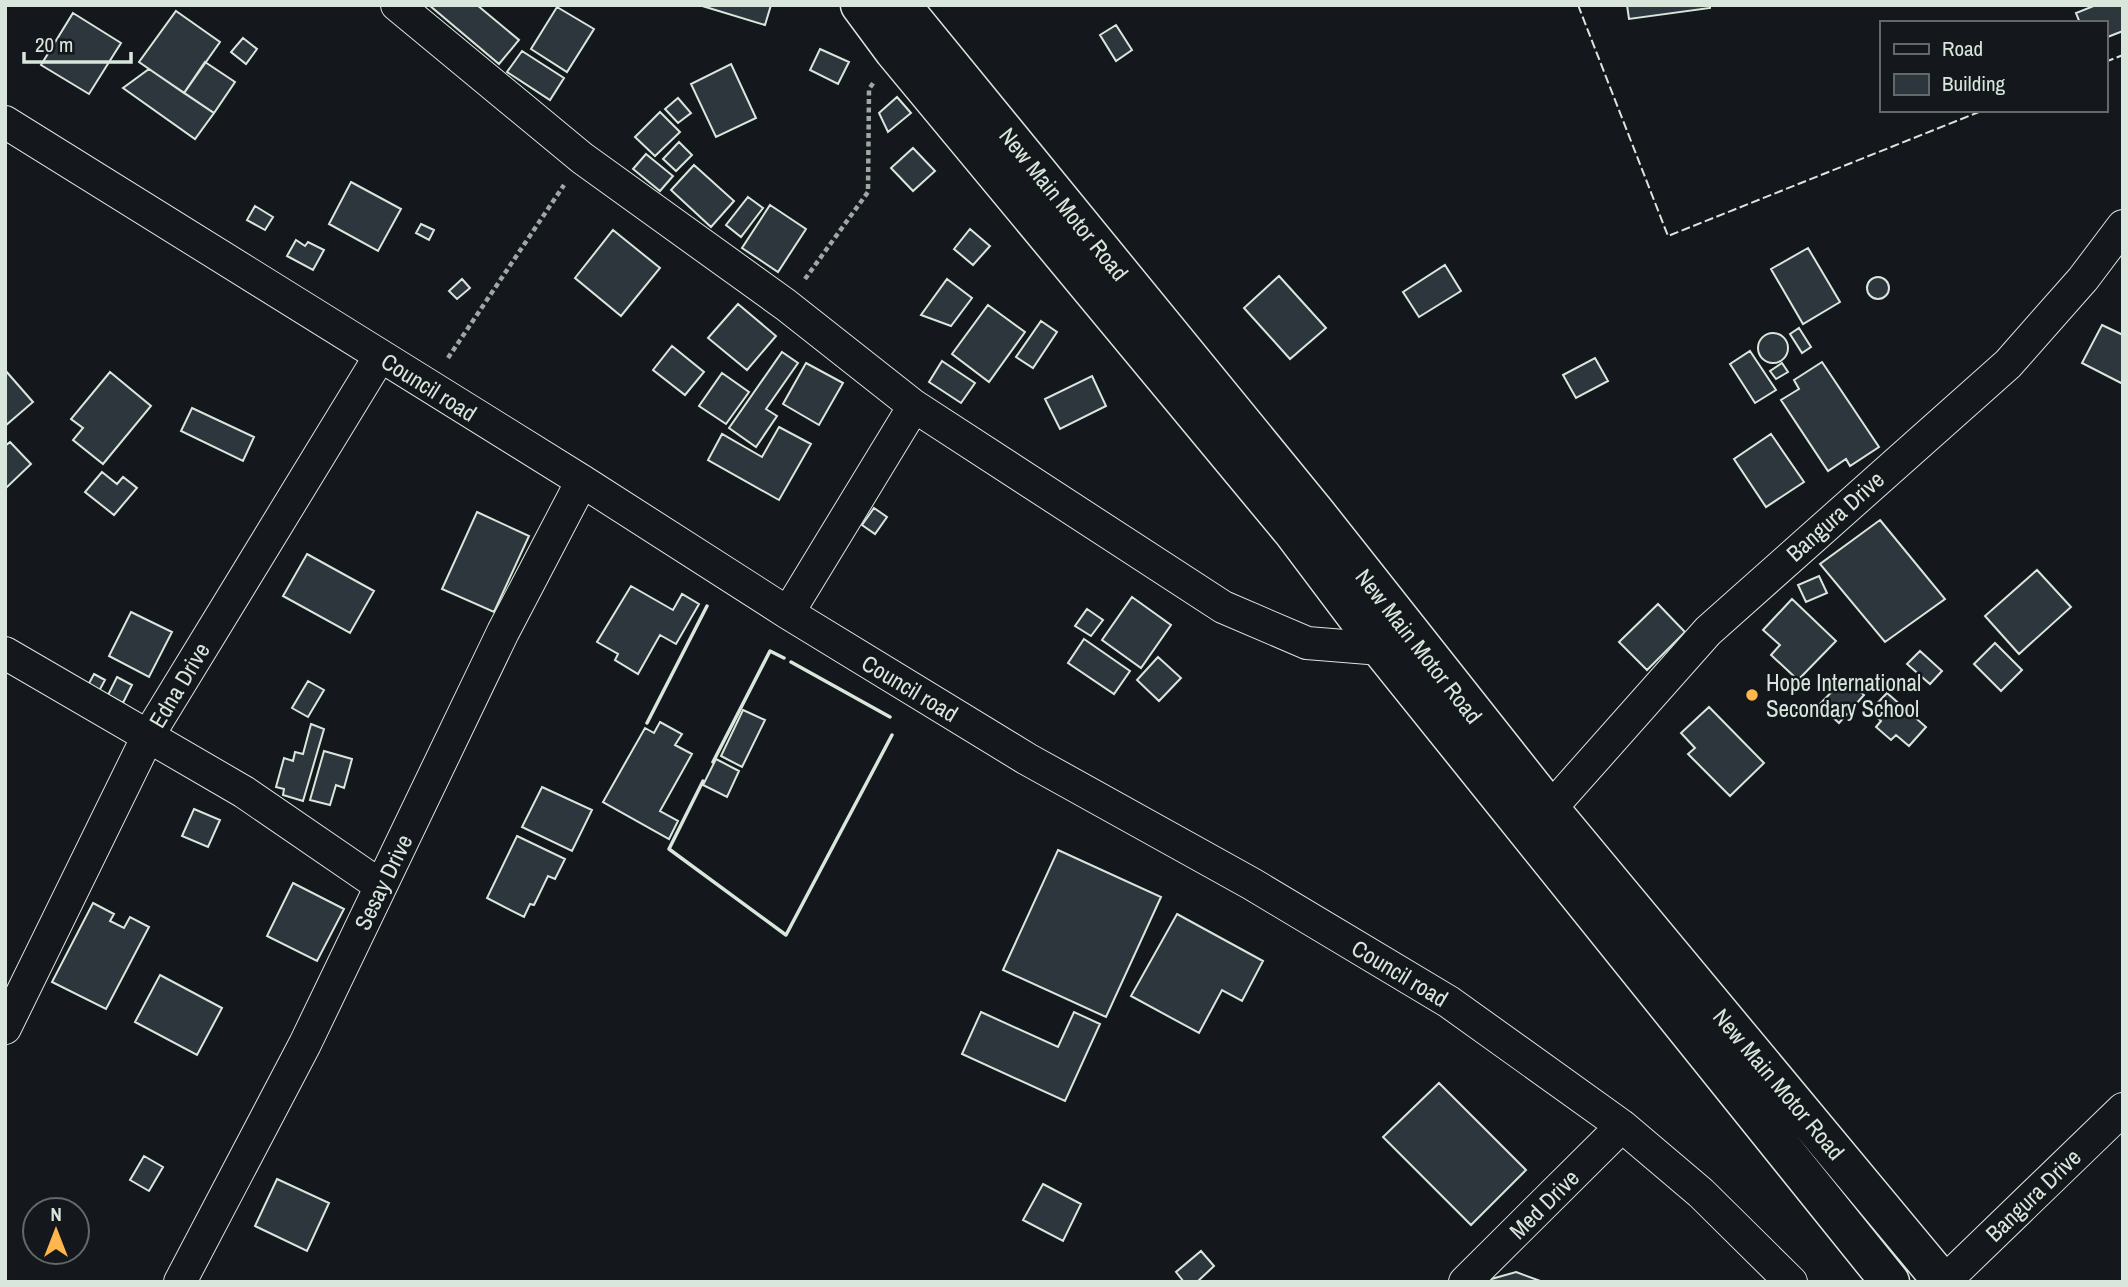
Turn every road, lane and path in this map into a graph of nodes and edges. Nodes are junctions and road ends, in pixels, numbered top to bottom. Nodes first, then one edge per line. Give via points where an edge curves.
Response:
1 (397, 5) edge
2 (860, 5) edge
3 (901, 5) edge
4 (894, 51) junction
5 (5, 122) edge
6 (582, 158) junction
7 (2123, 226) edge
8 (786, 305) junction
9 (380, 356) junction
10 (429, 388) junction
11 (914, 406) junction
12 (582, 481) junction
13 (788, 613) junction
14 (1381, 649) junction
15 (5, 653) edge
16 (148, 736) junction
17 (1550, 809) junction
18 (382, 886) junction
19 (5, 1028) edge
20 (2123, 1109) edge
21 (1622, 1126) junction
22 (180, 1282) edge
23 (1465, 1282) edge
24 (1791, 1282) edge
25 (1890, 1282) edge
26 (1943, 1282) edge

1 - 6 street
2 - 4 highway, New Main Motor Road
3 - 17 highway, New Main Motor Road
4 - 8 path via 869,89 868,192
4 - 14 highway, New Main Motor Road via 1284,521
5 - 9 street, Council road
6 - 8 street
6 - 10 path
7 - 17 street, Bangura Drive via 2008,364 1708,631
8 - 11 street
9 - 10 street, Council road
9 - 16 street, Edna Drive
10 - 12 street, Council road
11 - 13 street
11 - 14 street via 1223,607 1307,643
12 - 13 street, Council road
12 - 18 street, Sesay Drive via 503,632
13 - 21 street, Council road via 1027,759 1252,884 1449,1002
14 - 25 highway, New Main Motor Road
15 - 16 street
16 - 18 street via 244,792
16 - 19 street, Edna Drive
17 - 26 highway, New Main Motor Road
18 - 22 street, Sesay Drive
20 - 26 street, Bangura Drive
21 - 23 street, Med Drive
21 - 24 street, Council road via 1701,1193

